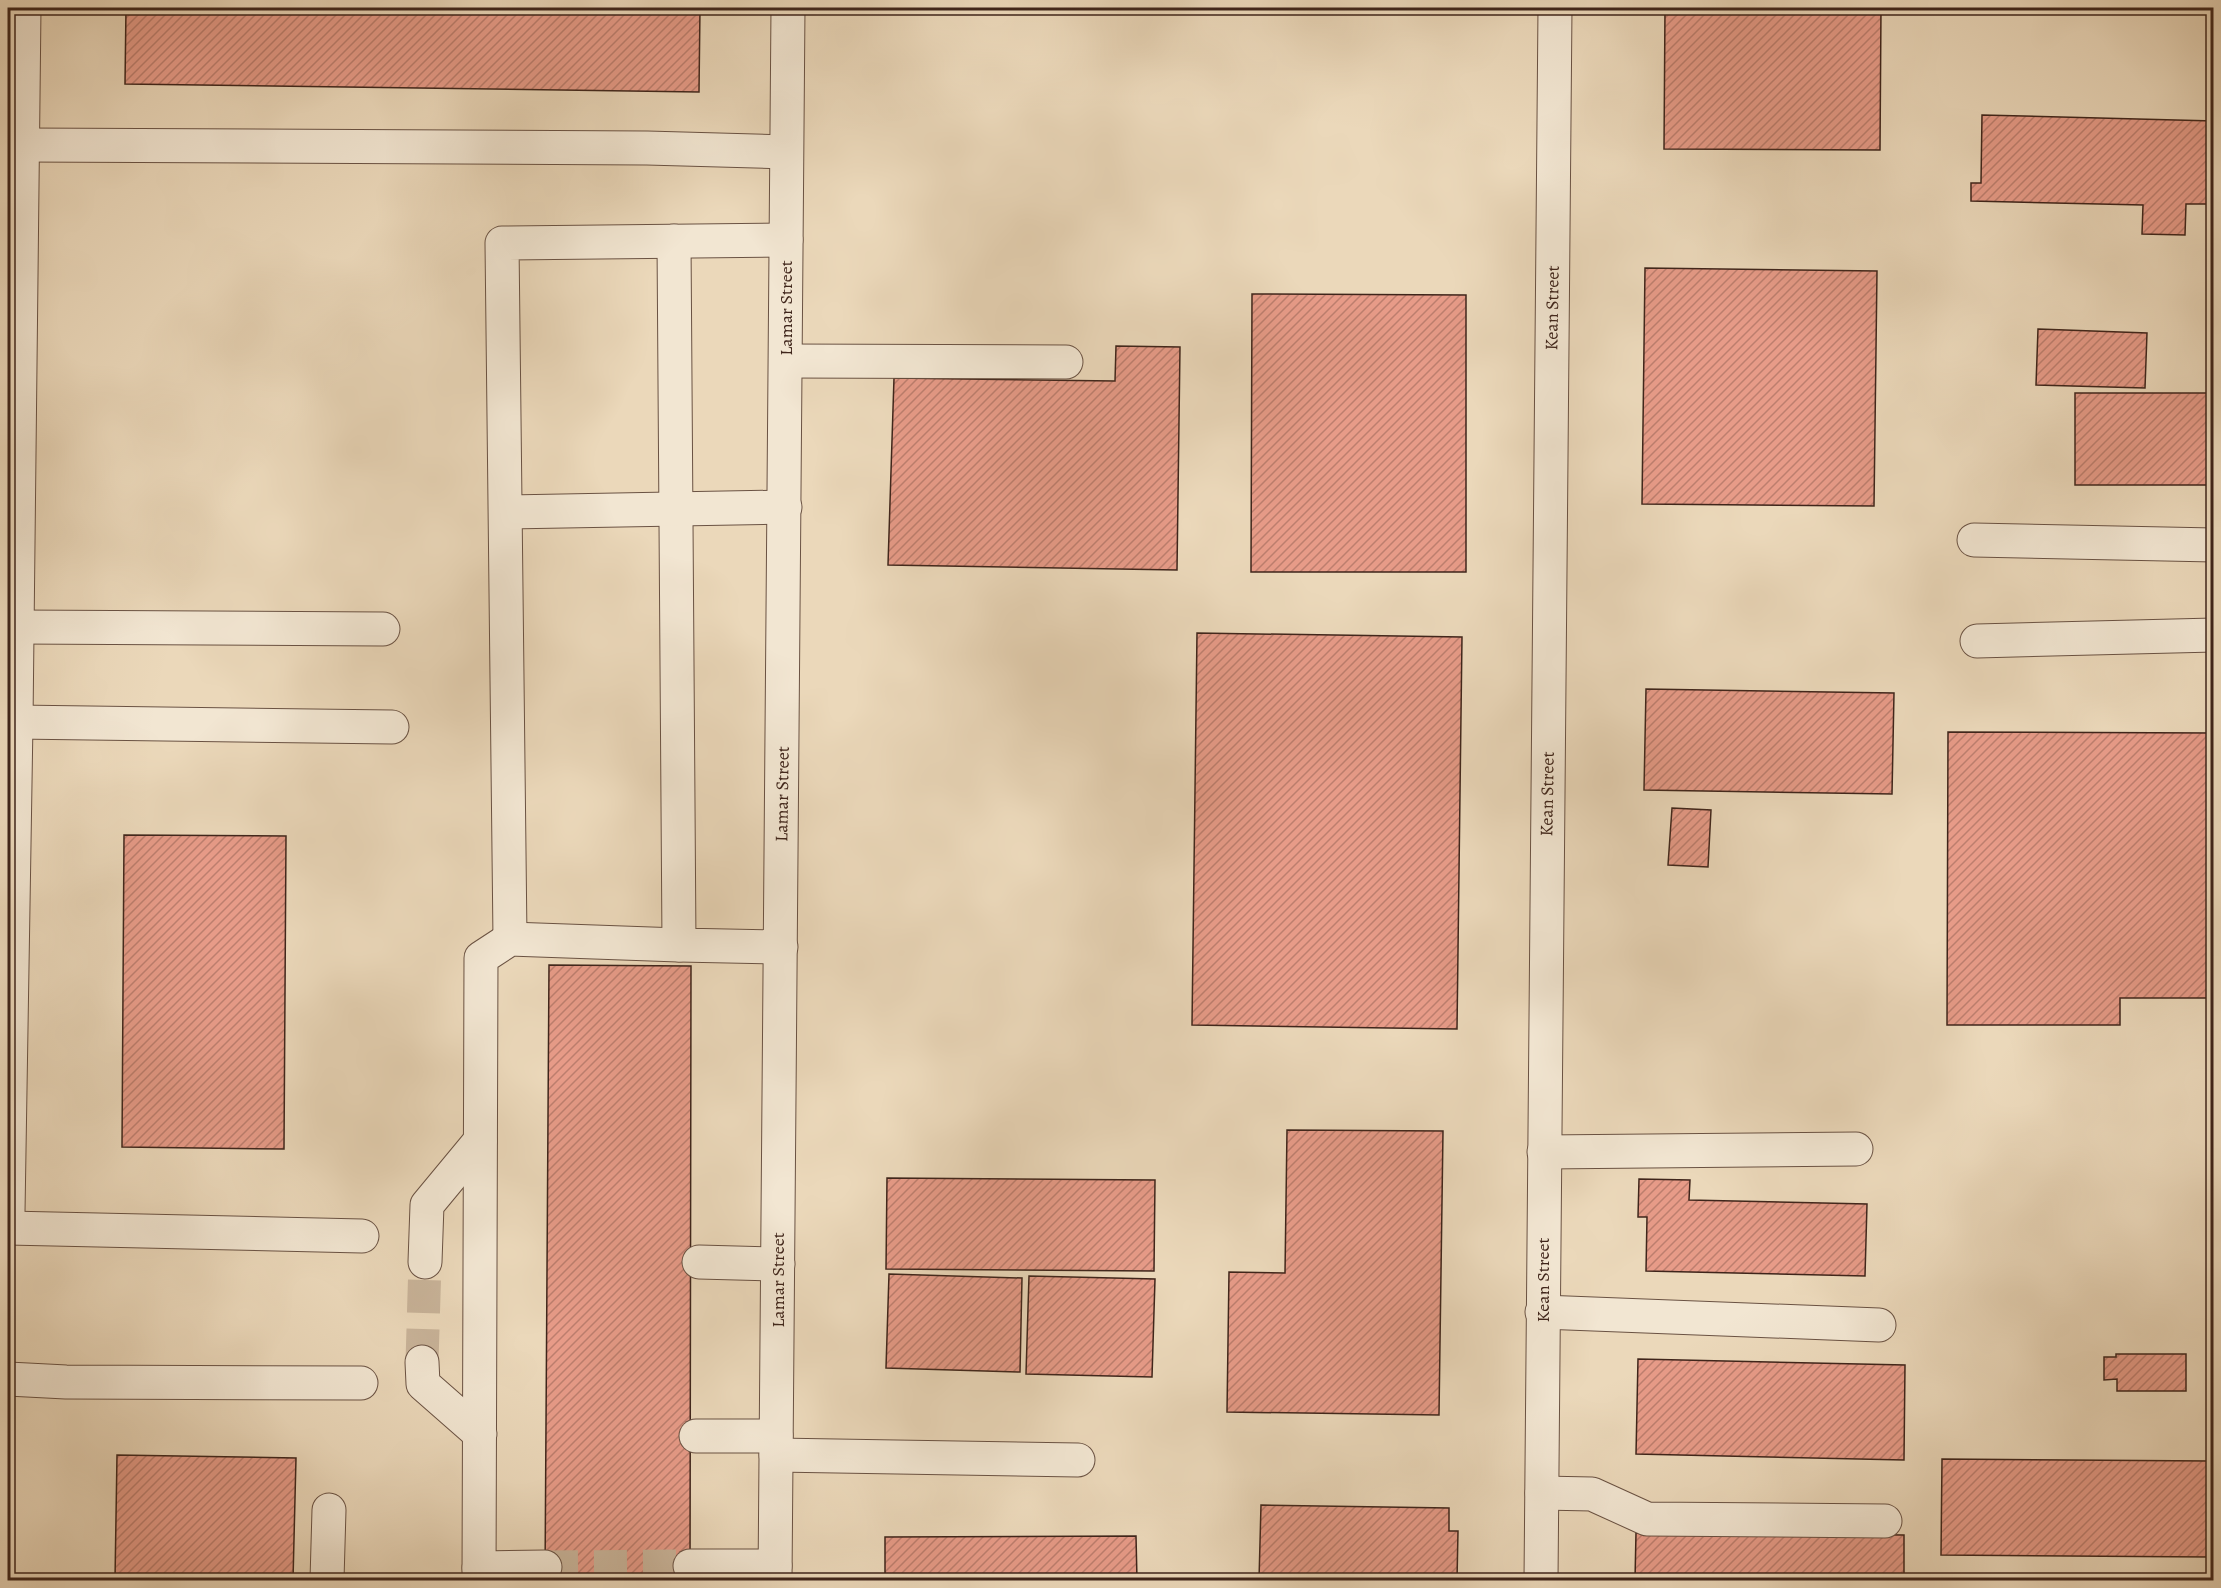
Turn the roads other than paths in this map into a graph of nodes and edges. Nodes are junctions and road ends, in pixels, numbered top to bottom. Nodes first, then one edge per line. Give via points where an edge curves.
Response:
1 (24, 8) edge
2 (788, 8) edge
3 (1555, 8) edge
4 (22, 145) junction
5 (786, 152) junction
6 (786, 240) junction
7 (674, 241) junction
8 (786, 361) junction
9 (1066, 362) dead end
10 (785, 507) junction
11 (676, 510) junction
12 (506, 512) junction
13 (1974, 540) dead end
14 (2214, 545) edge
15 (17, 627) junction
16 (383, 629) dead end
17 (2214, 635) edge
18 (1977, 641) dead end
19 (16, 722) junction
20 (392, 727) dead end
21 (510, 939) junction
22 (679, 945) junction
23 (781, 947) junction
24 (480, 1141) junction
25 (1856, 1149) dead end
26 (1544, 1152) junction
27 (8, 1212) edge
28 (8, 1228) edge
29 (362, 1236) dead end
30 (425, 1262) tunnel mouth
31 (699, 1262) dead end
32 (778, 1264) junction
33 (1542, 1312) junction
34 (1879, 1325) dead end
35 (422, 1362) tunnel mouth
36 (8, 1379) edge
37 (361, 1383) dead end
38 (480, 1434) junction
39 (696, 1436) dead end
40 (776, 1445) junction
41 (1078, 1460) dead end
42 (1542, 1493) junction
43 (329, 1510) dead end
44 (1885, 1521) dead end
45 (690, 1566) tunnel mouth
46 (545, 1568) tunnel mouth
47 (775, 1573) edge
48 (479, 1574) edge
49 (327, 1581) edge
50 (1541, 1581) edge

1 - 4 street
2 - 5 street, Lamar Street
3 - 26 street, Kean Street
4 - 5 street
4 - 15 street
5 - 6 street, Lamar Street
6 - 7 street
6 - 8 street, Lamar Street
7 - 11 street
7 - 12 street via 502,243
8 - 9 street
8 - 10 street, Lamar Street
10 - 11 street
10 - 23 street, Lamar Street
11 - 12 street
11 - 22 street
12 - 21 street
13 - 14 street
15 - 16 street
15 - 19 street
17 - 18 street
19 - 20 street
19 - 27 street
21 - 22 street
21 - 24 street via 481,958
22 - 23 street
23 - 32 street, Lamar Street
24 - 30 street via 427,1205
24 - 38 street
25 - 26 street
26 - 33 street, Kean Street
28 - 29 street
31 - 32 street
32 - 40 street, Lamar Street
33 - 34 street
33 - 42 street, Kean Street
35 - 38 street via 423,1384
36 - 37 street
38 - 48 street
39 - 40 street
40 - 41 street
40 - 47 street, Lamar Street
42 - 44 street via 1592,1494 1647,1519
42 - 50 street, Kean Street
43 - 49 street
45 - 47 street
46 - 48 street

